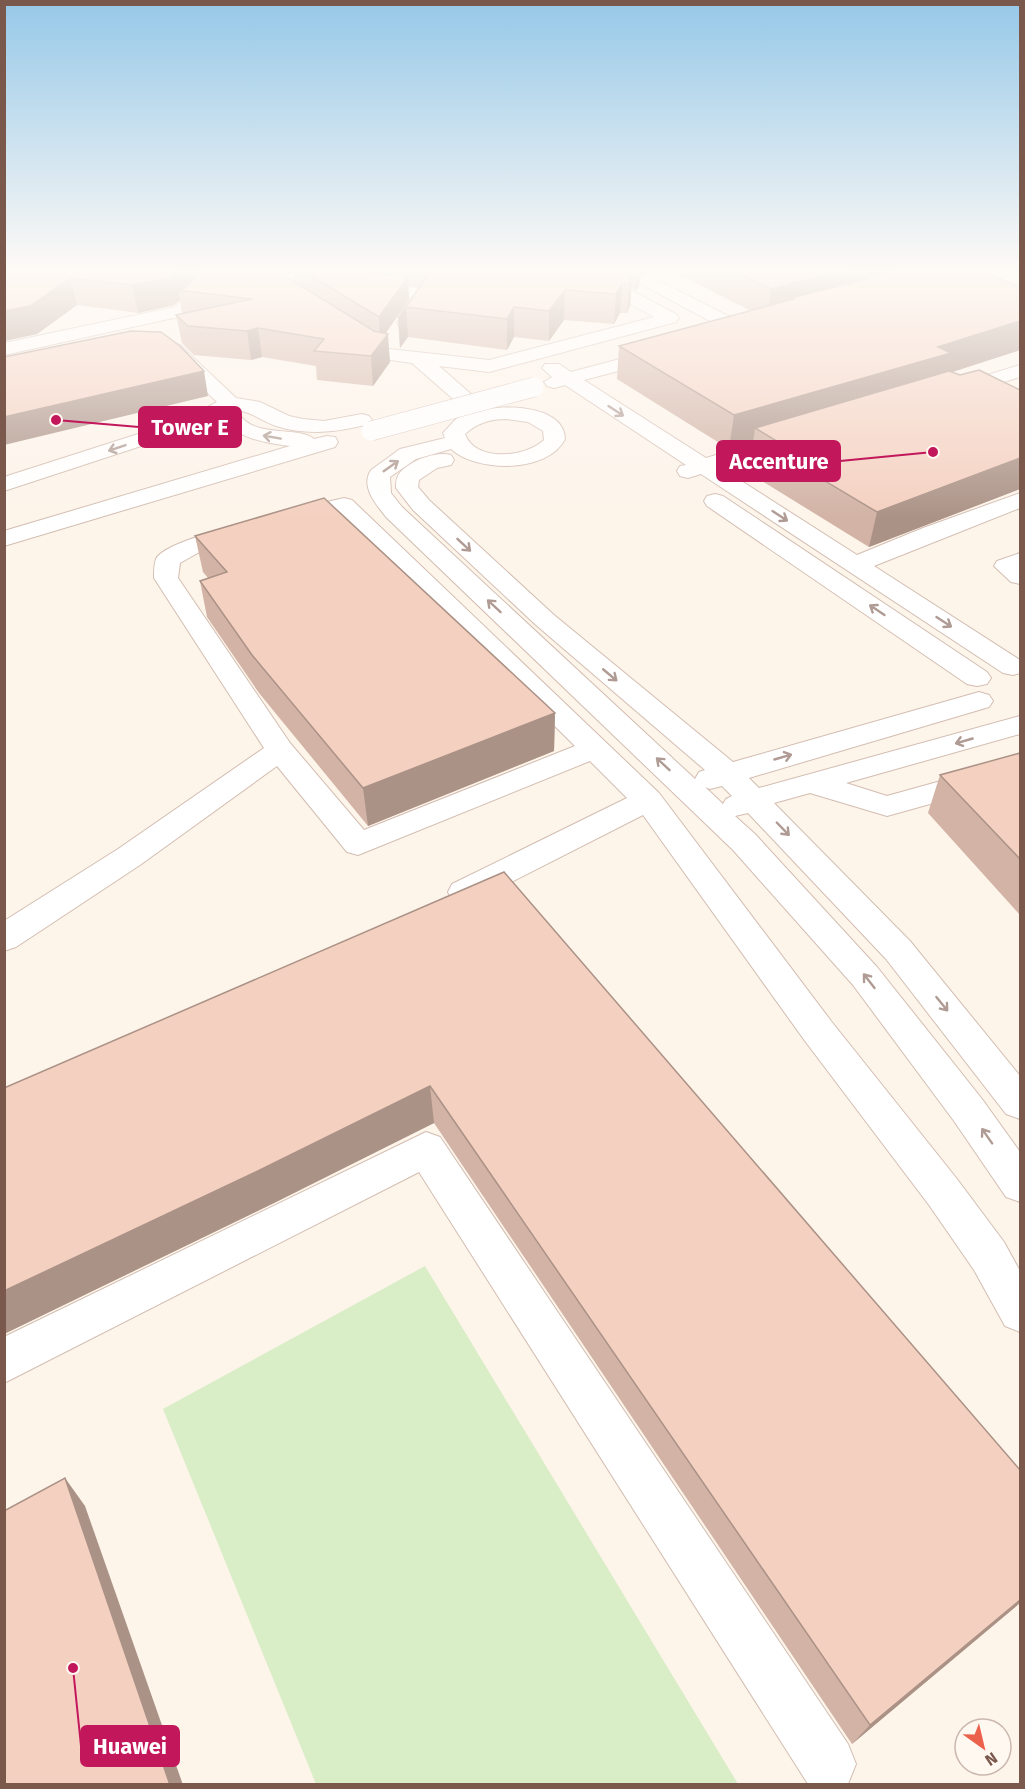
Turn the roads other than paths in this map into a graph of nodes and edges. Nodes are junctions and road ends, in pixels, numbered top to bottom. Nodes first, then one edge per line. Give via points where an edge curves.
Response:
1 (177, 351) edge
2 (380, 351) edge
3 (386, 351) edge
4 (544, 351) edge
5 (643, 351) edge
6 (384, 354) junction
7 (418, 359) junction
8 (1020, 371) edge
9 (541, 378) junction
10 (230, 403) junction
11 (991, 403) edge
12 (483, 415) junction
13 (358, 428) junction
14 (816, 439) edge
15 (327, 442) junction
16 (463, 448) junction
17 (698, 476) junction
18 (4, 484) edge
19 (1020, 500) edge
20 (4, 539) edge
21 (1020, 560) edge
22 (855, 565) junction
23 (1020, 577) edge
24 (532, 624) junction
25 (1016, 668) edge
26 (978, 689) junction
27 (1020, 723) edge
28 (593, 749) junction
29 (280, 750) junction
30 (1020, 769) edge
31 (727, 773) junction
32 (813, 784) junction
33 (688, 787) junction
34 (754, 799) junction
35 (648, 800) junction
36 (717, 815) junction
37 (436, 904) edge
38 (4, 938) edge
39 (1020, 1103) edge
40 (1020, 1184) edge
41 (1020, 1311) edge
42 (4, 1360) edge
43 (828, 1764) dead end

1 - 10 street
2 - 6 street
3 - 6 street
4 - 7 street via 489,366
5 - 9 street
6 - 7 street
7 - 12 street
8 - 11 street via 937,401 972,393
9 - 13 street, bridge
9 - 17 street
10 - 13 street via 253,406 283,421 303,425
15 -> 10 street via 258,435 232,421 226,412
10 -> 18 street via 192,423
12 - 16 street via 469,419 454,434
12 - 16 street via 532,416 553,429 553,443 546,450 518,459 485,458
13 - 15 street
14 - 17 street
15 - 20 street
16 - 24 street via 408,454 379,475 380,494 394,512
17 -> 22 street
26 -> 17 street
19 - 22 street
21 - 23 street via 1006,566
22 -> 25 street
24 -> 31 street
33 -> 24 street
25 - 26 street via 991,669
26 - 27 street via 1001,715
31 -> 26 street
27 -> 32 street
28 - 29 street via 358,844
28 - 29 street via 344,505 195,545 168,560 166,578
28 - 35 street
29 - 38 street via 129,857
30 - 32 street via 887,806
31 - 33 street
31 - 34 street
32 - 34 street
33 - 36 street
34 - 36 street
34 -> 39 street via 898,950
35 - 37 street
35 - 41 street via 818,1031 943,1192 989,1256
40 -> 36 street via 865,976
42 - 43 street via 426,1149

